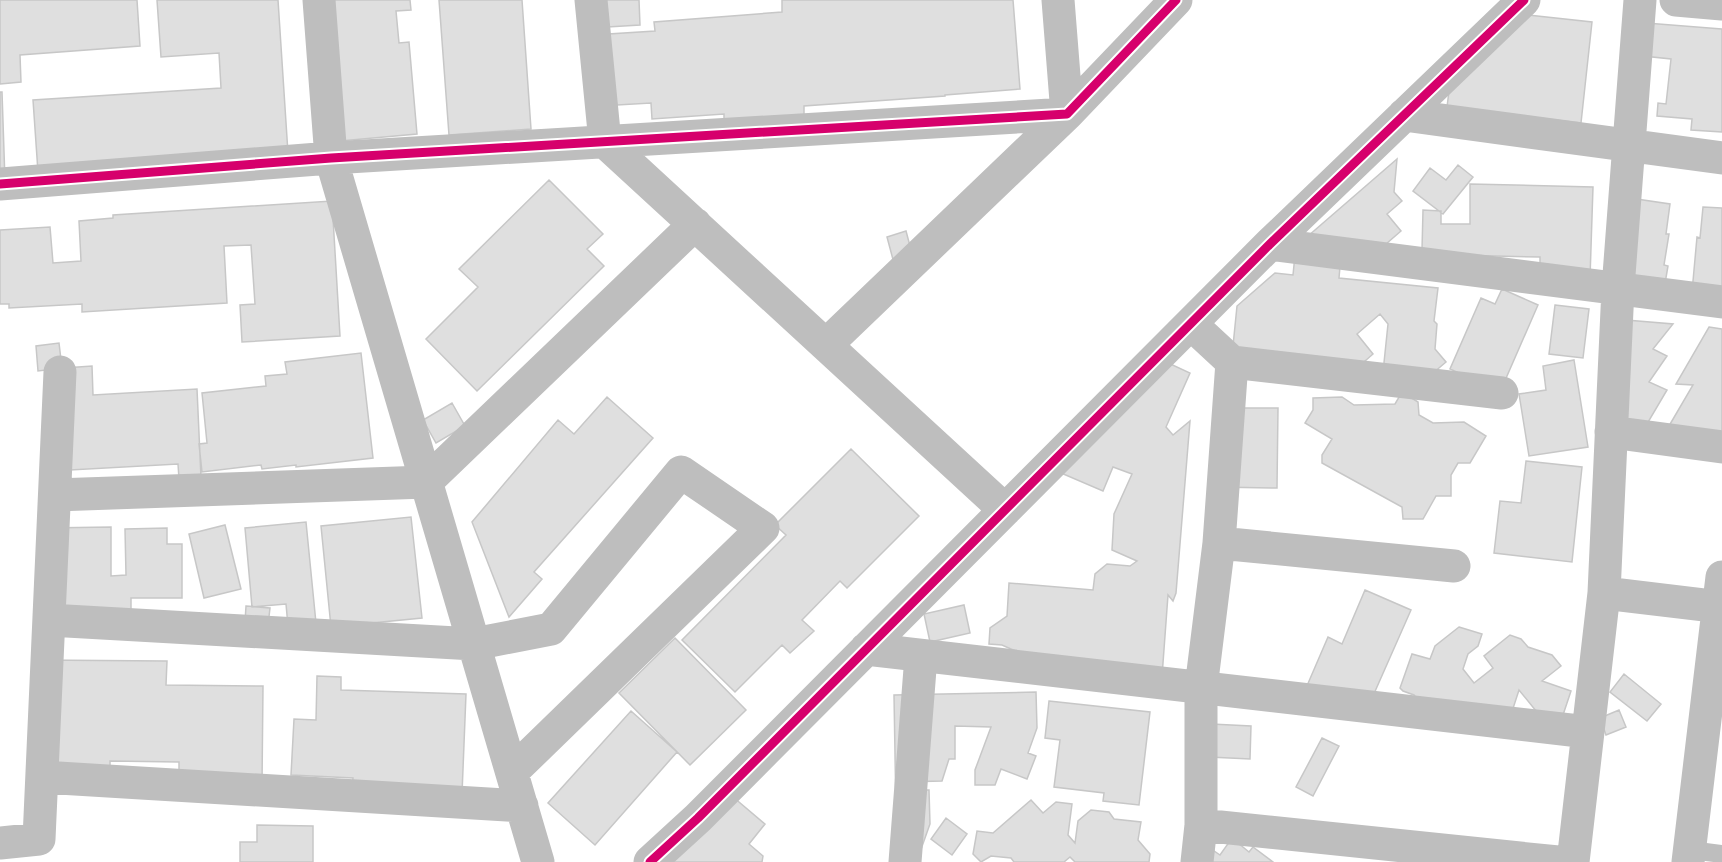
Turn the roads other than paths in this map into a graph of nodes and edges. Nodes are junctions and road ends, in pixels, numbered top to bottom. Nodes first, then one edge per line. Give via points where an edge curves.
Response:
1 (319, 0) edge
2 (591, 0) edge
3 (1058, 0) edge
4 (1176, 0) edge
5 (1524, 0) edge
6 (1640, 0) edge
7 (1676, 0) edge
8 (1722, 4) edge
9 (1067, 114) junction
10 (1404, 115) junction
11 (605, 142) junction
12 (1629, 147) junction
13 (331, 158) junction
14 (1722, 158) edge
15 (0, 184) edge
16 (695, 224) junction
17 (1270, 244) junction
18 (1618, 288) junction
19 (1722, 302) edge
20 (1191, 324) junction
21 (826, 345) junction
22 (1232, 362) junction
23 (60, 372) dead end
24 (1502, 393) dead end
25 (1611, 432) junction
26 (1722, 447) edge
27 (426, 482) junction
28 (55, 495) junction
29 (1005, 510) junction
30 (1219, 543) junction
31 (1454, 566) dead end
32 (1604, 593) junction
33 (1721, 597) edge
34 (49, 621) junction
35 (474, 645) junction
36 (866, 650) junction
37 (921, 656) junction
38 (1201, 688) junction
39 (1588, 732) junction
40 (1712, 745) edge
41 (512, 772) junction
42 (42, 777) junction
43 (522, 806) junction
44 (1201, 825) junction
45 (0, 843) edge
46 (1722, 854) edge
47 (1689, 856) edge
48 (538, 862) edge
49 (650, 862) edge
50 (905, 862) edge
51 (1197, 862) edge
52 (1558, 862) edge
53 (1573, 862) edge

1 - 13 street
2 - 11 street
3 - 9 street
4 - 9 street
5 - 10 street
6 - 12 street
7 - 8 street
9 - 11 street
9 - 21 street
10 - 12 street
10 - 17 street
11 - 13 street
11 - 16 street
12 - 14 street
12 - 18 street
13 - 15 street
13 - 27 street
16 - 21 street
16 - 27 street
17 - 18 street
17 - 20 street
18 - 19 street
18 - 25 street
20 - 22 street
20 - 29 street
21 - 29 street
22 - 24 street
22 - 30 street
23 - 28 street
25 - 26 street
25 - 32 street
27 - 28 street
27 - 35 street
28 - 34 street
29 - 36 street
30 - 31 street
30 - 38 street
32 - 33 street
32 - 39 street
33 - 40 street
34 - 35 street
34 - 42 street
35 - 41 street
35 - 41 street via 551,629 681,472 763,528
36 - 37 street
36 - 49 street
37 - 38 street
37 - 50 street
38 - 39 street
38 - 44 street
39 - 53 street
40 - 47 street
41 - 43 street
42 - 43 street
42 - 45 street via 39,839
43 - 48 street
44 - 51 street
44 - 52 street
46 - 47 lane

